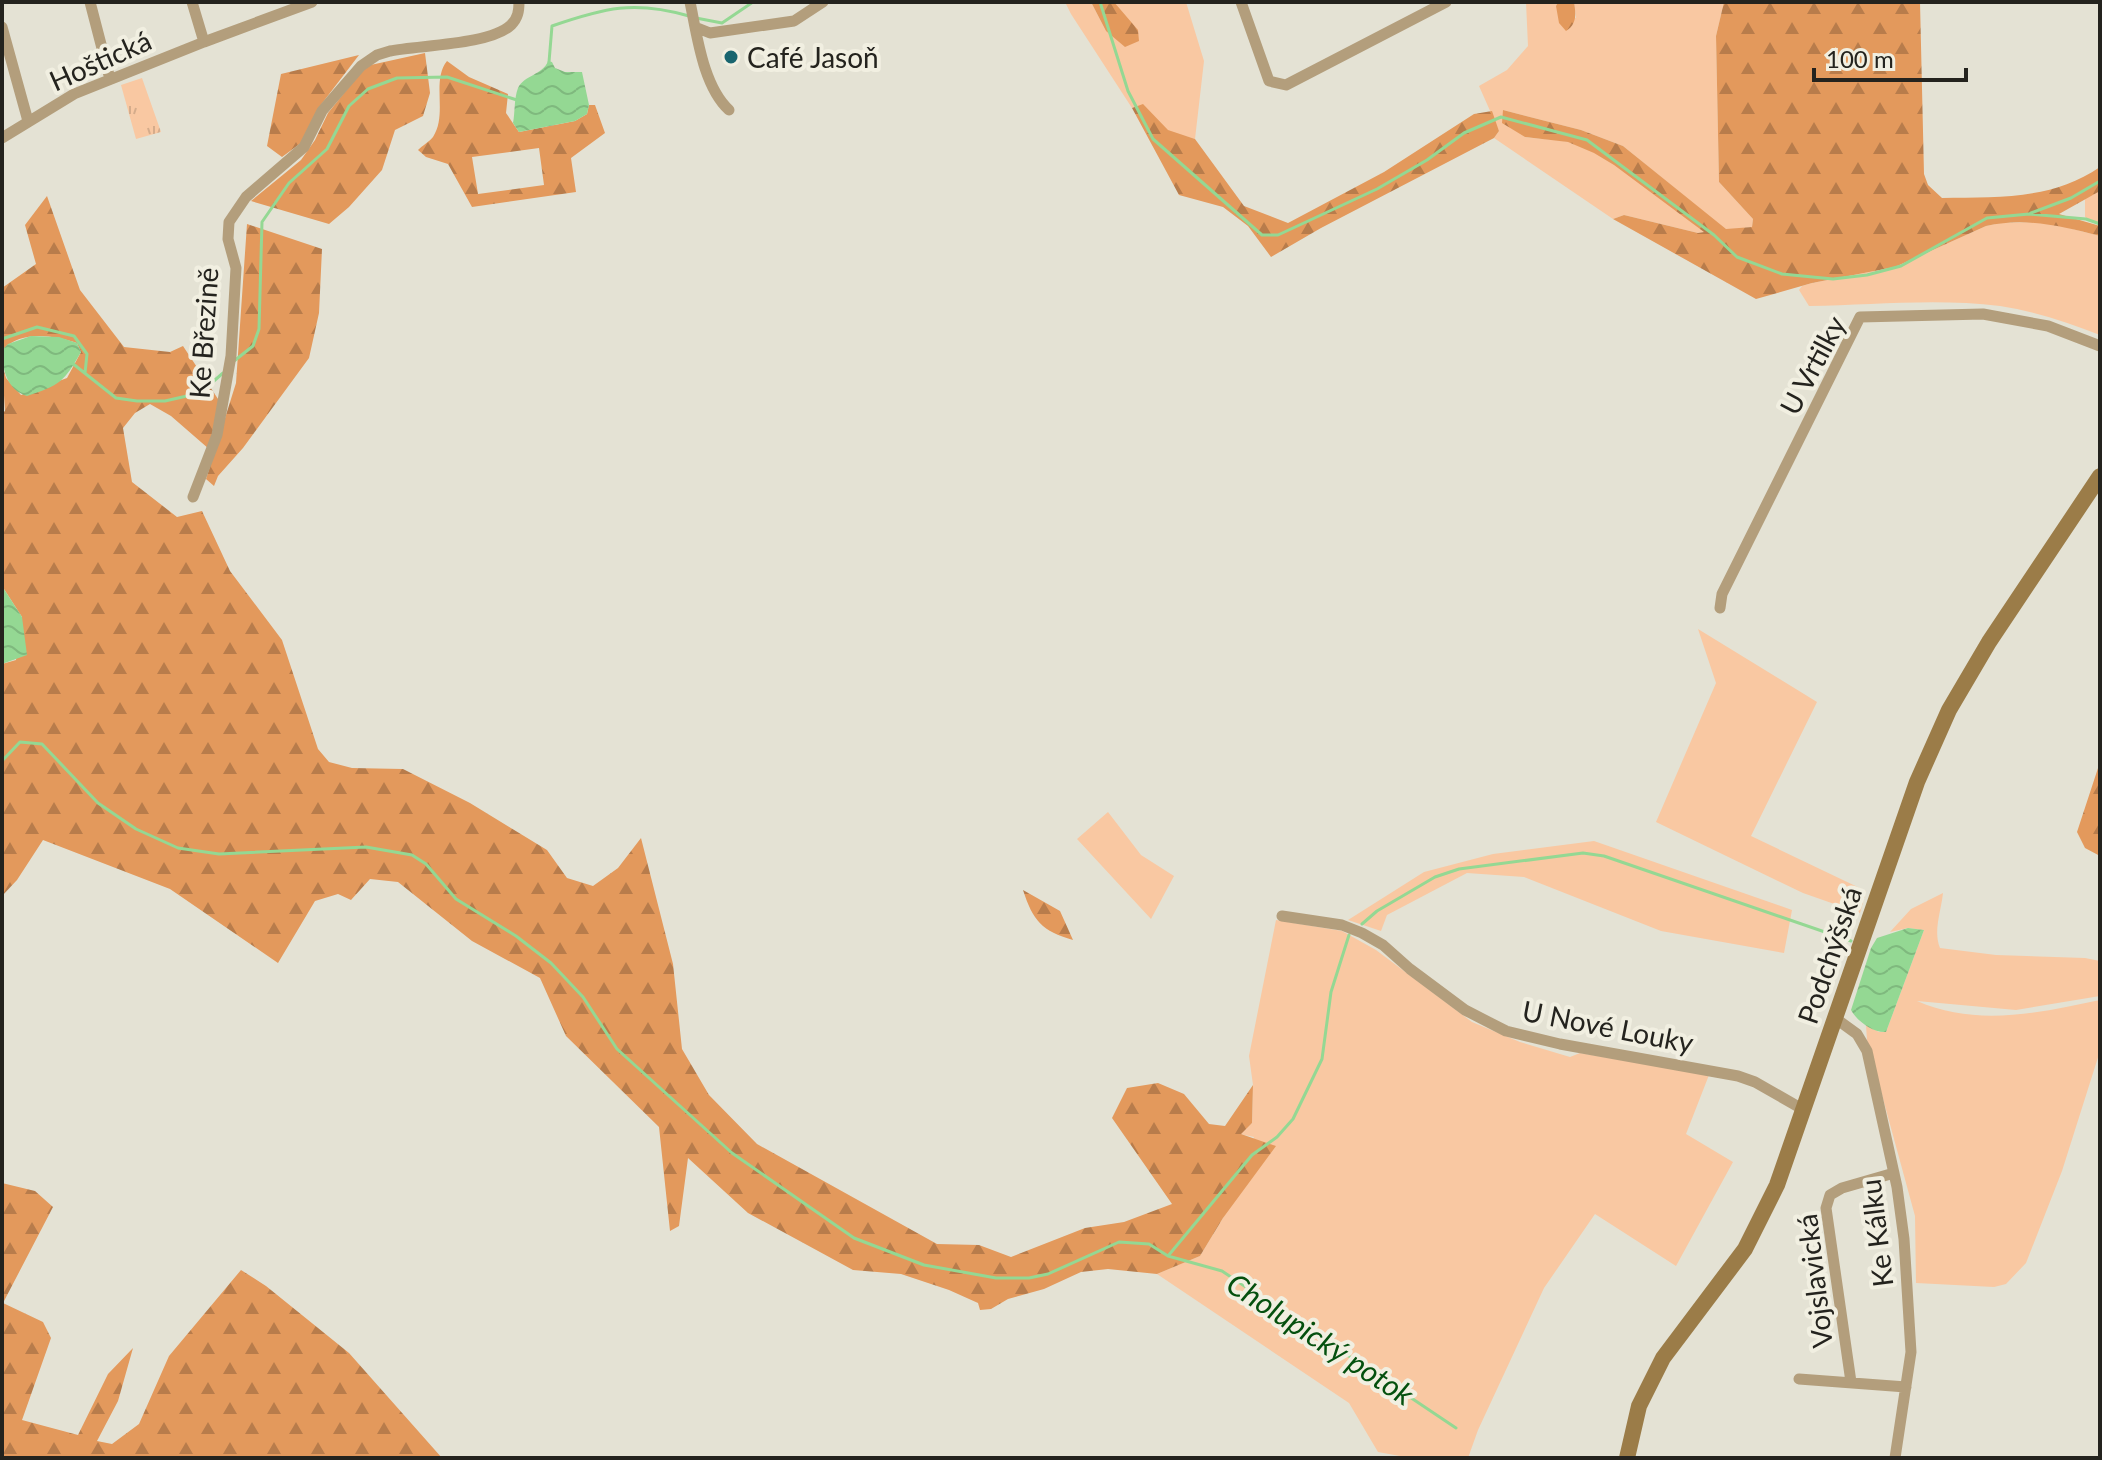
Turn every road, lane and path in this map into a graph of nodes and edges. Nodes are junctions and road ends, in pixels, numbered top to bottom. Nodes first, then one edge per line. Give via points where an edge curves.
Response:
1 (90, 2) edge
2 (192, 2) edge
3 (312, 2) edge
4 (519, 2) edge
5 (823, 2) edge
6 (1241, 2) edge
7 (1446, 2) edge
8 (693, 16) edge
9 (2, 27) edge
10 (204, 42) junction
11 (110, 79) junction
12 (729, 110) dead end
13 (28, 121) junction
14 (2, 138) edge
15 (2100, 346) edge
16 (2100, 476) edge
17 (193, 497) dead end
18 (1720, 608) dead end
19 (1282, 916) dead end
20 (1835, 1018) junction
21 (1804, 1110) junction
22 (1894, 1173) junction
23 (1799, 1379) dead end
24 (1851, 1382) junction
25 (1906, 1387) junction
26 (1627, 1458) edge
27 (1895, 1458) edge

1 - 11 street
2 - 10 street
3 - 10 street, Hoštická
4 - 17 street, Ke Březině via 516,19 493,34 390,51 361,66 322,111 304,147 246,197 229,222 236,268 231,356 217,435
5 - 8 street via 794,21 710,33
6 - 7 street via 1269,81 1286,85
8 - 12 street via 704,63
9 - 13 street
10 - 11 street, Hoštická
11 - 13 street, Hoštická
13 - 14 street, Hoštická
15 - 18 street, U Vrtilky via 2048,326 1983,314 1860,317 1722,594
16 - 20 street, Podchýšská via 1949,710 1917,782
19 - 21 street, U Nové Louky via 1362,933 1465,1010 1506,1031 1738,1076
20 - 21 street, Podchýšská
20 - 22 street, Ke Kálku via 1857,1034 1867,1051
21 - 26 street, Podchýšská via 1777,1185 1745,1249 1663,1358 1639,1406
22 - 24 street, Vojslavická via 1842,1188 1830,1195 1826,1208
22 - 25 street, Ke Kálku via 1911,1352
23 - 24 street, Vojslavická
24 - 25 street, Vojslavická
25 - 27 street, Ke Kálku

